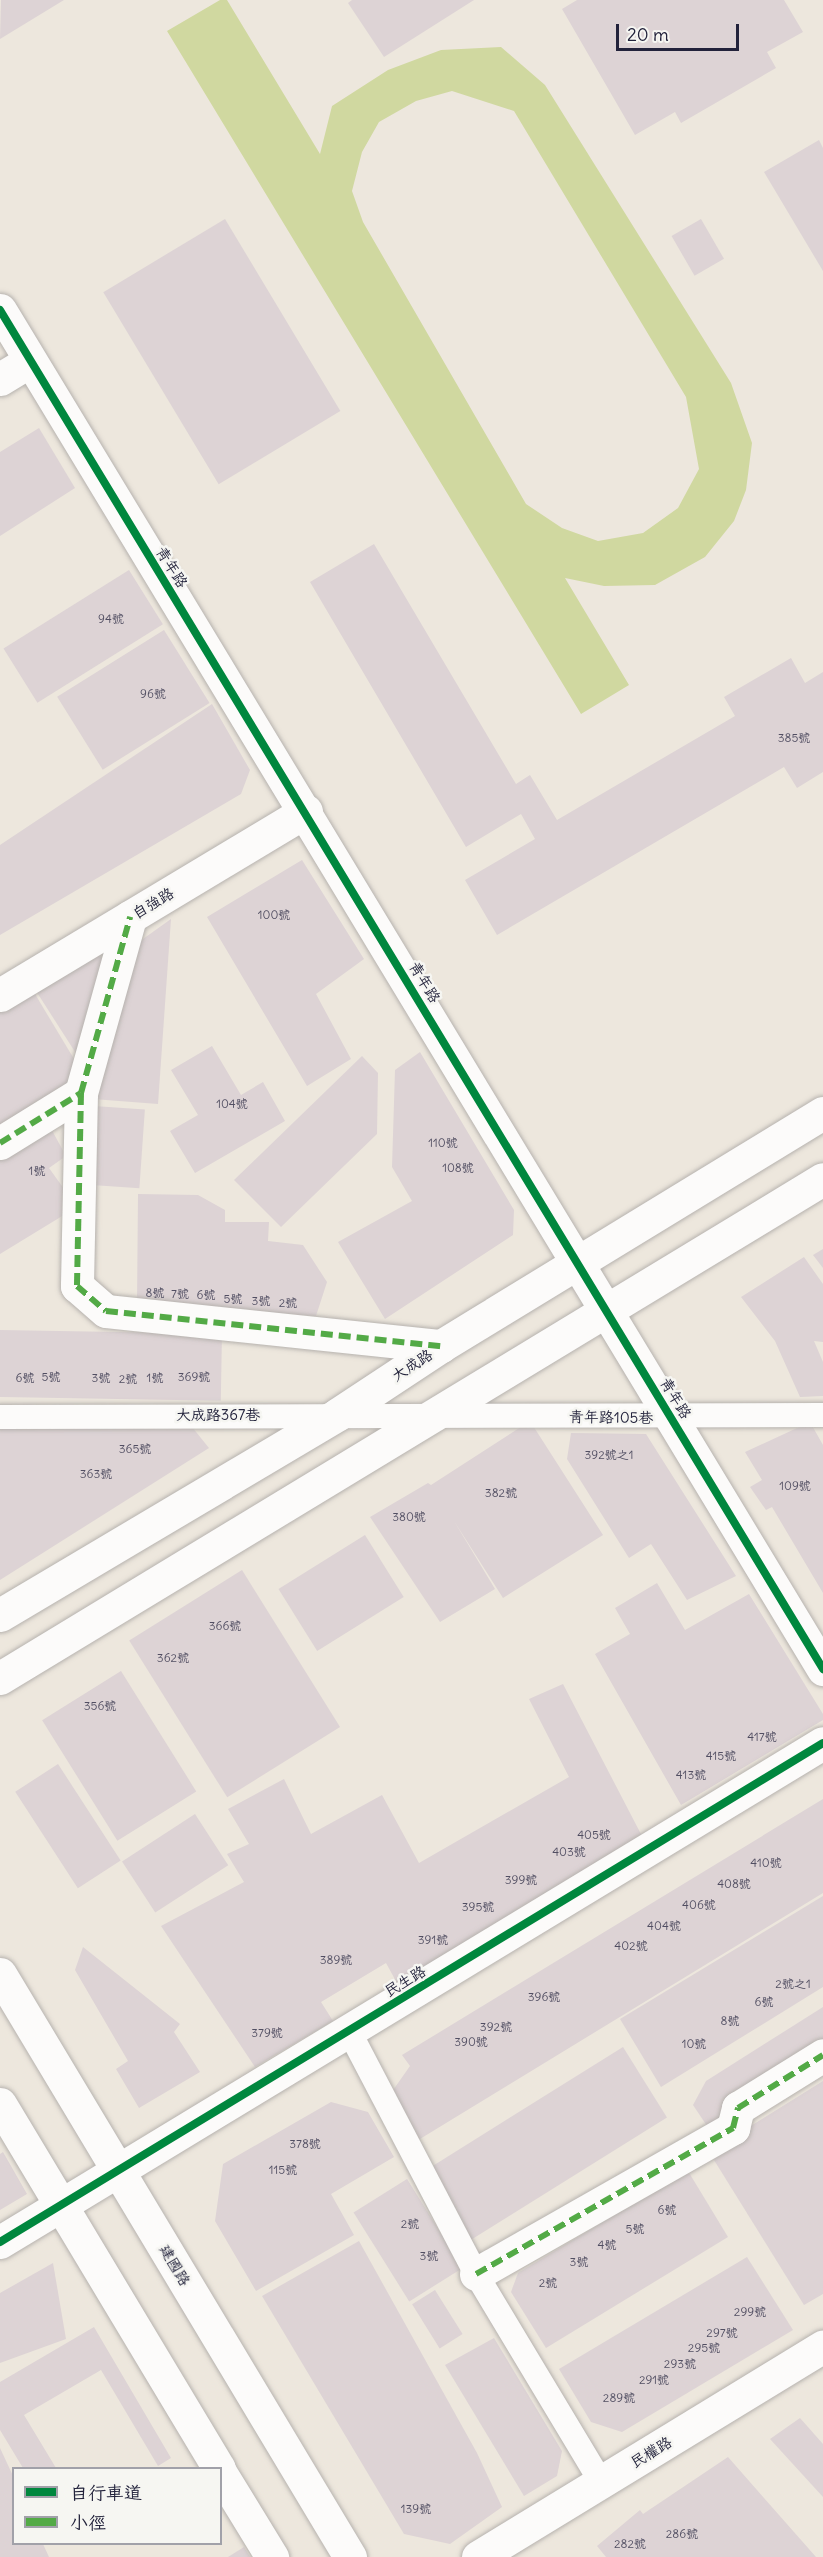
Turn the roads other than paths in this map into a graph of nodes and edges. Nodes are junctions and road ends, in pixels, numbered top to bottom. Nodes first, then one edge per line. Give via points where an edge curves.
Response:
1 (0, 310) edge
2 (30, 361) junction
3 (0, 379) edge
4 (306, 811) junction
5 (130, 917) junction
6 (0, 995) edge
7 (81, 1093) junction
8 (823, 1113) edge
9 (0, 1143) edge
10 (823, 1179) edge
11 (578, 1262) junction
12 (607, 1310) junction
13 (441, 1346) junction
14 (436, 1413) junction
15 (338, 1414) junction
16 (823, 1415) edge
17 (0, 1417) edge
18 (673, 1418) junction
19 (0, 1615) edge
20 (823, 1669) edge
21 (0, 1678) edge
22 (823, 1743) edge
23 (0, 1974) edge
24 (349, 2031) junction
25 (823, 2055) edge
26 (0, 2104) edge
27 (119, 2170) junction
28 (60, 2206) junction
29 (0, 2242) edge
30 (476, 2274) junction
31 (823, 2346) edge
32 (218, 2467) edge
33 (222, 2473) edge
34 (601, 2482) junction
35 (272, 2557) edge
36 (350, 2557) edge
37 (478, 2557) edge

1 - 2 street, 青年路
2 - 3 street
2 - 4 street, 青年路
4 - 5 street, 自強路
4 - 11 street, 青年路
5 - 6 street, 自強路
5 - 7 street
7 - 9 street
7 - 13 street via 77,1286 106,1311
8 - 11 street, 大成路
10 - 12 street
11 - 12 street, 青年路
11 - 13 street, 大成路
12 - 14 street
12 - 18 street, 青年路
13 - 15 street, 大成路
14 - 15 lane, 大成路367巷
14 - 18 lane, 青年路105巷
14 - 21 street
15 - 17 lane, 大成路367巷
15 - 19 street, 大成路
16 - 18 lane, 青年路105巷
18 - 20 street, 青年路
22 - 24 street, 民生路
23 - 27 street, 建國路
24 - 27 street, 民生路
24 - 30 lane
25 - 30 street via 738,2108 733,2127
26 - 28 street
27 - 28 street, 民生路
27 - 36 street, 建國路
28 - 29 street, 民生路
28 - 32 street
30 - 34 lane
31 - 34 street, 民權路
33 - 35 street
34 - 37 street, 民權路

